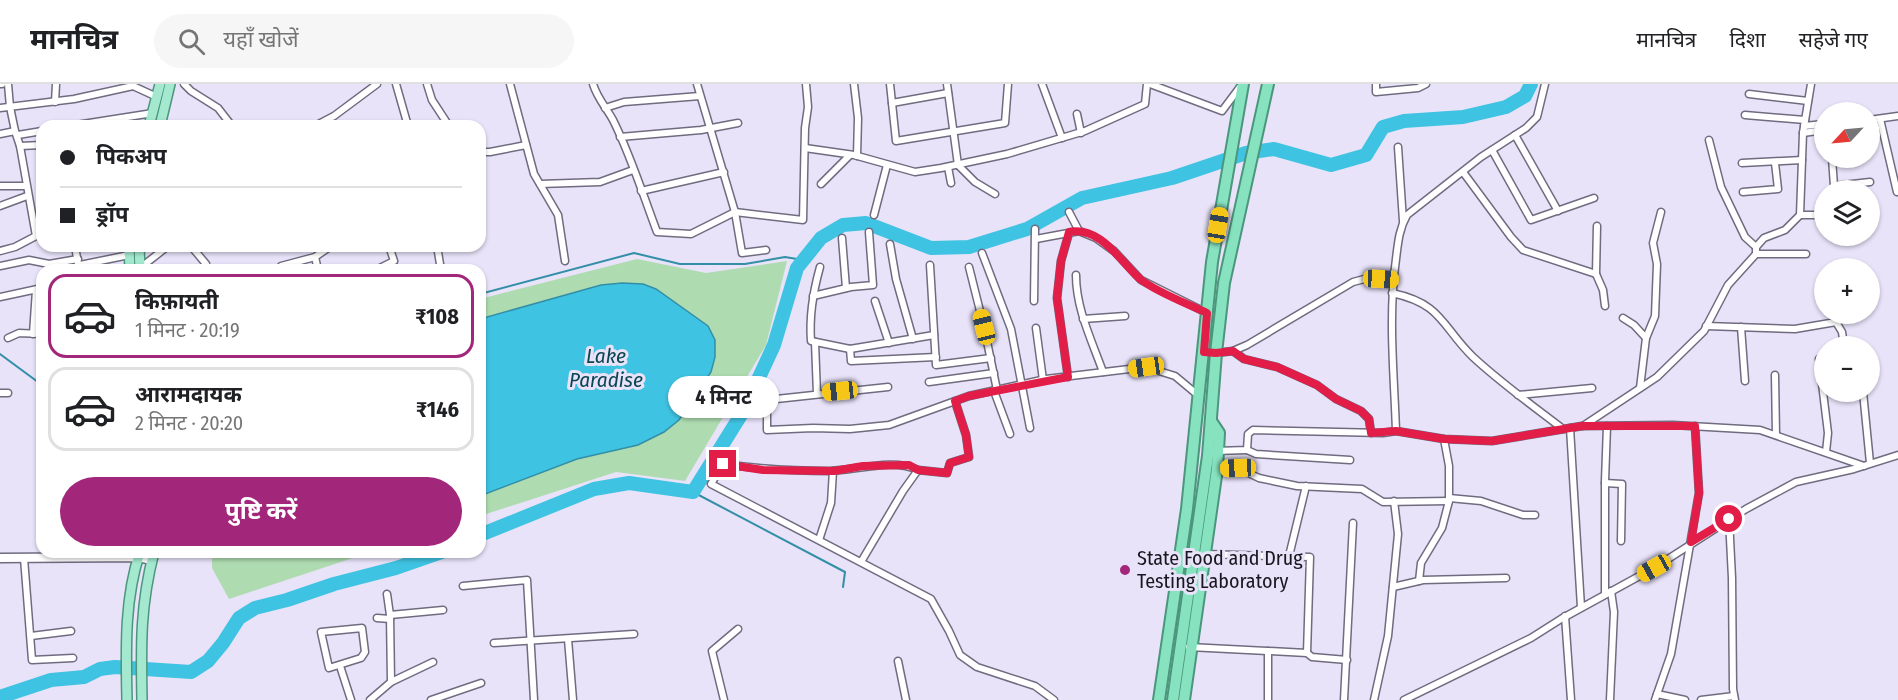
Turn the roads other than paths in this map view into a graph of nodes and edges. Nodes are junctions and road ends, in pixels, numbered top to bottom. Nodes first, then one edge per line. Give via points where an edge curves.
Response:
1 (8, 84) edge
2 (56, 84) edge
3 (160, 84) edge
4 (170, 84) edge
5 (184, 84) edge
6 (377, 84) edge
7 (396, 84) edge
8 (427, 84) edge
9 (510, 84) edge
10 (593, 84) edge
11 (697, 84) edge
12 (806, 84) edge
13 (854, 84) edge
14 (890, 84) edge
15 (947, 84) edge
16 (1008, 84) edge
17 (1042, 84) edge
18 (1152, 84) edge
19 (1242, 84) edge
20 (1268, 84) edge
21 (1376, 84) edge
22 (1426, 84) edge
23 (1545, 84) edge
24 (1811, 84) edge
25 (111, 87) edge
26 (948, 93) junction
27 (1749, 94) dead end
28 (700, 96) junction
29 (157, 97) junction
30 (1808, 101) junction
31 (55, 102) junction
32 (892, 103) junction
33 (10, 107) junction
34 (0, 108) edge
35 (605, 108) junction
36 (153, 113) junction
37 (1077, 114) dead end
38 (1745, 115) dead end
39 (1898, 116) edge
40 (1880, 119) joint
41 (108, 120) edge
42 (151, 120) edge
43 (162, 120) edge
44 (227, 120) edge
45 (326, 120) edge
46 (406, 120) edge
47 (445, 120) edge
48 (738, 123) dead end
49 (1814, 125) edge
50 (1804, 126) junction
51 (711, 128) junction
52 (1814, 128) edge
53 (36, 131) edge
54 (953, 132) junction
55 (16, 133) junction
56 (1082, 133) junction
57 (0, 134) edge
58 (1515, 135) junction
59 (620, 137) junction
60 (1062, 138) junction
61 (1709, 140) dead end
62 (36, 145) edge
63 (526, 145) junction
64 (20, 146) junction
65 (1398, 147) dead end
66 (805, 148) junction
67 (1492, 150) junction
68 (486, 152) edge
69 (853, 155) junction
70 (1802, 160) junction
71 (1775, 163) junction
72 (1742, 164) dead end
73 (887, 165) junction
74 (958, 165) junction
75 (948, 167) junction
76 (633, 170) junction
77 (724, 172) junction
78 (1463, 172) junction
79 (951, 183) dead end
80 (540, 184) junction
81 (821, 184) dead end
82 (0, 186) edge
83 (26, 186) junction
84 (641, 191) junction
85 (1743, 192) dead end
86 (1897, 192) edge
87 (995, 194) dead end
88 (27, 196) junction
89 (1594, 198) dead end
90 (0, 206) edge
91 (1557, 211) junction
92 (735, 212) junction
93 (1069, 212) dead end
94 (1661, 212) dead end
95 (1814, 214) edge
96 (874, 215) dead end
97 (1800, 215) junction
98 (1403, 222) junction
99 (1597, 226) dead end
100 (1035, 230) dead end
101 (1079, 231) junction
102 (869, 232) dead end
103 (1069, 232) junction
104 (842, 238) dead end
105 (1036, 239) junction
106 (890, 244) dead end
107 (1756, 247) junction
108 (766, 250) dead end
109 (0, 251) edge
110 (122, 252) edge
111 (160, 252) edge
112 (196, 252) edge
113 (322, 252) edge
114 (390, 252) edge
115 (982, 254) dead end
116 (1756, 254) junction
117 (1806, 254) dead end
118 (315, 257) junction
119 (565, 261) dead end
120 (40, 264) edge
121 (82, 264) edge
122 (143, 264) edge
123 (206, 264) dead end
124 (289, 264) edge
125 (317, 264) edge
126 (388, 264) edge
127 (930, 265) dead end
128 (0, 266) edge
129 (820, 267) dead end
130 (969, 267) dead end
131 (1596, 274) junction
132 (1076, 275) dead end
133 (1393, 280) junction
134 (846, 288) junction
135 (36, 290) edge
136 (1392, 293) junction
137 (813, 296) junction
138 (0, 297) edge
139 (875, 301) dead end
140 (1034, 301) dead end
141 (1605, 306) dead end
142 (36, 312) edge
143 (1207, 313) junction
144 (1125, 316) dead end
145 (1623, 318) dead end
146 (1083, 319) junction
147 (1707, 326) junction
148 (1742, 327) junction
149 (1036, 328) dead end
150 (33, 334) joint
151 (934, 336) junction
152 (1843, 336) edge
153 (8, 338) dead end
154 (1646, 338) junction
155 (913, 339) junction
156 (816, 342) junction
157 (889, 343) junction
158 (850, 349) junction
159 (1233, 351) junction
160 (1204, 352) junction
161 (1216, 353) junction
162 (936, 357) junction
163 (991, 358) junction
164 (1103, 372) junction
165 (994, 373) junction
166 (1775, 375) dead end
167 (1068, 377) junction
168 (1043, 380) junction
169 (1745, 381) dead end
170 (929, 382) dead end
171 (1022, 385) junction
172 (0, 386) edge
173 (888, 387) dead end
174 (1592, 388) dead end
175 (1640, 388) junction
176 (996, 391) junction
177 (3, 393) edge
178 (817, 394) junction
179 (1518, 395) junction
180 (1199, 397) junction
181 (955, 401) junction
182 (1825, 402) edge
183 (1864, 402) edge
184 (1582, 426) junction
185 (1607, 426) junction
186 (1695, 426) junction
187 (1030, 428) dead end
188 (1567, 429) junction
189 (1396, 431) junction
190 (1371, 433) junction
191 (1010, 434) dead end
192 (1776, 435) junction
193 (1444, 439) junction
194 (1247, 450) junction
195 (1213, 451) junction
196 (1826, 452) junction
197 (1898, 455) edge
198 (1350, 460) dead end
199 (1867, 465) junction
200 (1211, 469) junction
201 (918, 470) junction
202 (834, 471) junction
203 (1605, 483) junction
204 (1305, 486) junction
205 (1449, 500) junction
206 (1394, 501) junction
207 (1535, 515) dead end
208 (1729, 519) junction
209 (1353, 523) dead end
210 (819, 540) junction
211 (1621, 541) dead end
212 (1691, 542) junction
213 (1200, 554) junction
214 (1289, 556) junction
215 (0, 558) edge
216 (24, 558) junction
217 (36, 558) edge
218 (138, 558) edge
219 (152, 558) edge
220 (861, 562) junction
221 (1506, 578) dead end
222 (1419, 581) junction
223 (463, 586) dead end
224 (1393, 587) junction
225 (1608, 593) junction
226 (387, 594) dead end
227 (1581, 607) junction
228 (443, 610) dead end
229 (1565, 616) junction
230 (390, 617) junction
231 (376, 618) dead end
232 (738, 629) dead end
233 (71, 632) dead end
234 (634, 634) dead end
235 (31, 636) junction
236 (568, 639) junction
237 (531, 642) junction
238 (494, 643) dead end
239 (1180, 647) junction
240 (1192, 647) junction
241 (1268, 651) junction
242 (1307, 653) junction
243 (73, 658) dead end
244 (1347, 660) junction
245 (898, 661) dead end
246 (433, 662) dead end
247 (340, 666) junction
248 (391, 682) junction
249 (481, 683) dead end
250 (1656, 697) edge
251 (1735, 698) edge
252 (127, 700) edge
253 (142, 700) edge
254 (351, 700) edge
255 (370, 700) edge
256 (431, 700) edge
257 (534, 700) edge
258 (573, 700) edge
259 (723, 700) edge
260 (906, 700) edge
261 (1054, 700) edge
262 (1159, 700) edge
263 (1173, 700) edge
264 (1184, 700) edge
265 (1268, 700) edge
266 (1344, 700) edge
267 (1374, 700) edge
268 (1404, 700) edge
269 (1571, 700) edge
270 (1610, 700) edge
271 (1685, 700) edge
272 (1701, 700) edge

1 - 33 street
2 - 31 street
3 - 29 main road
4 - 43 main road
5 - 44 street via 218,108
6 - 45 street
7 - 46 street
8 - 47 street
9 - 63 street
10 - 35 street
11 - 28 street
12 - 66 street
13 - 69 street via 858,118
14 - 32 street
15 - 26 street
16 - 54 street via 1005,123
17 - 60 street
18 - 19 street via 1222,111
18 - 56 street via 1145,104
19 - 143 highway
20 - 161 highway via 1224,283
21 - 22 street via 1376,92
23 - 58 street via 1537,117
24 - 30 street
25 - 29 street via 133,86
25 - 31 street
26 - 32 street
26 - 54 street
27 - 30 street
28 - 35 street via 624,102
28 - 51 street
29 - 36 main road
30 - 50 street
31 - 33 street
32 - 54 street via 896,141
33 - 34 street
33 - 55 street
35 - 59 street
36 - 41 street
36 - 42 main road
37 - 56 street
38 - 50 street
39 - 40 street
40 - 86 street
48 - 51 street
49 - 50 street
50 - 52 street
50 - 70 street
51 - 59 street
51 - 77 street
53 - 55 street
54 - 74 street
55 - 57 street
55 - 64 street
56 - 60 street
58 - 67 street
58 - 91 street
59 - 76 street
60 - 74 street
61 - 107 street via 1721,187 1745,237
62 - 64 street
63 - 68 street
63 - 80 street
64 - 83 street
65 - 98 street
66 - 69 street
66 - 92 street via 803,220
67 - 78 street
67 - 91 street via 1531,220
69 - 73 street
69 - 81 street
70 - 71 street
70 - 97 street
71 - 72 street
71 - 85 street via 1778,189
73 - 75 street via 915,172
73 - 96 street
74 - 75 street
74 - 87 street
75 - 79 street
76 - 80 street via 600,182
76 - 84 street
77 - 84 street
77 - 92 street
78 - 98 street
78 - 131 street via 1523,250
80 - 119 street via 558,215
82 - 83 street
83 - 88 street
84 - 92 street via 657,232 691,234
88 - 90 street
88 - 109 street via 36,236
89 - 91 street
92 - 108 street via 742,253
93 - 101 street
94 - 154 street via 1653,243 1658,264 1655,316
95 - 97 street
97 - 107 street via 1785,230 1764,238
98 - 133 street
99 - 131 street
100 - 105 street
101 - 103 street
101 - 143 street via 1114,251 1141,280
102 - 134 street via 873,285
103 - 105 street
103 - 167 street via 1057,298
104 - 134 street
105 - 140 street
106 - 155 street
107 - 116 street
110 - 121 street
111 - 122 street
112 - 123 street
113 - 118 street
114 - 126 street via 394,261
115 - 171 street via 1011,329
116 - 117 street
116 - 147 street via 1728,285
118 - 124 street
118 - 125 street
120 - 128 street via 29,260
127 - 151 street
129 - 137 street
130 - 163 street
131 - 141 street
132 - 146 street
133 - 136 street
133 - 159 street via 1368,278 1353,282
134 - 137 street
135 - 138 street
136 - 179 street via 1412,297 1437,312 1472,355
136 - 189 street
137 - 156 street via 809,321 811,341
139 - 157 street
142 - 150 street
143 - 160 highway
144 - 146 street
145 - 154 street
146 - 164 street
147 - 148 street
147 - 175 street via 1657,377
148 - 152 street via 1795,329 1836,322
148 - 169 street
149 - 168 street
150 - 153 street via 19,333
151 - 155 street
151 - 162 street
154 - 175 street
155 - 157 street
156 - 158 street
156 - 178 street
157 - 158 street
158 - 162 street via 851,361
159 - 161 street
159 - 190 street via 1244,359 1277,367 1317,385 1361,411 1369,419
160 - 161 highway
160 - 180 highway
161 - 195 highway via 1210,421
162 - 163 street via 936,365
163 - 165 street
164 - 167 street
164 - 180 street via 1146,367 1175,376
165 - 170 street
165 - 176 street
166 - 192 street
167 - 168 street
168 - 171 street
171 - 176 street
171 - 187 street
172 - 177 street
173 - 178 street
174 - 179 street
175 - 184 street
176 - 181 street
176 - 191 street
178 - 181 street via 768,400 767,430 889,425
179 - 188 street
180 - 262 highway via 1188,509
181 - 201 street via 969,457 950,463 947,473
182 - 196 street
183 - 199 street
184 - 185 street
184 - 188 street
185 - 186 street
185 - 203 street
186 - 192 street via 1760,430
186 - 212 street via 1699,493
188 - 193 street via 1492,441
188 - 227 street
189 - 190 street
189 - 193 street
190 - 194 street via 1253,430 1248,434
192 - 196 street
193 - 205 street
194 - 195 street
194 - 198 street via 1256,454
195 - 200 highway
196 - 199 street
197 - 199 street
199 - 208 street via 1796,482
200 - 204 street via 1238,468 1259,478
200 - 213 highway
201 - 202 street via 909,465
201 - 220 street
202 - 210 street via 831,503
202 - 210 street via 763,470 723,464 711,484
203 - 211 street via 1622,484
203 - 225 street
204 - 206 street via 1362,489 1383,502
204 - 214 street
205 - 206 street
205 - 207 street via 1481,501 1523,515
205 - 222 street via 1442,528 1421,563
206 - 224 street via 1398,534
208 - 212 street
208 - 251 street
209 - 244 street
210 - 220 street
212 - 225 street
212 - 250 street via 1671,654
213 - 214 street
213 - 239 highway
213 - 240 highway
214 - 242 street via 1310,557
215 - 216 main road
216 - 217 main road
216 - 235 street
218 - 252 main road via 130,589
219 - 253 main road via 141,619
220 - 261 street via 931,599 960,655 977,667 1035,686
221 - 222 street
222 - 224 street
223 - 237 street via 527,580
224 - 267 street via 1388,636
225 - 227 street
225 - 270 street via 1614,612
226 - 230 street
227 - 229 street
228 - 230 street
229 - 268 street via 1531,638
229 - 269 street
230 - 231 street
230 - 248 street
232 - 259 street via 712,651
233 - 235 street
234 - 236 street
235 - 243 street via 33,660
236 - 237 street
236 - 258 street
237 - 238 street
237 - 257 street
239 - 240 street
239 - 263 highway
240 - 241 street
240 - 264 highway
241 - 242 street
241 - 265 street
242 - 244 street via 1312,657
244 - 266 street
245 - 260 street
246 - 248 street
247 - 247 street via 361,658 365,652 362,628 321,632 329,668
247 - 254 street
248 - 255 street
249 - 256 street
250 - 271 street
251 - 272 street

